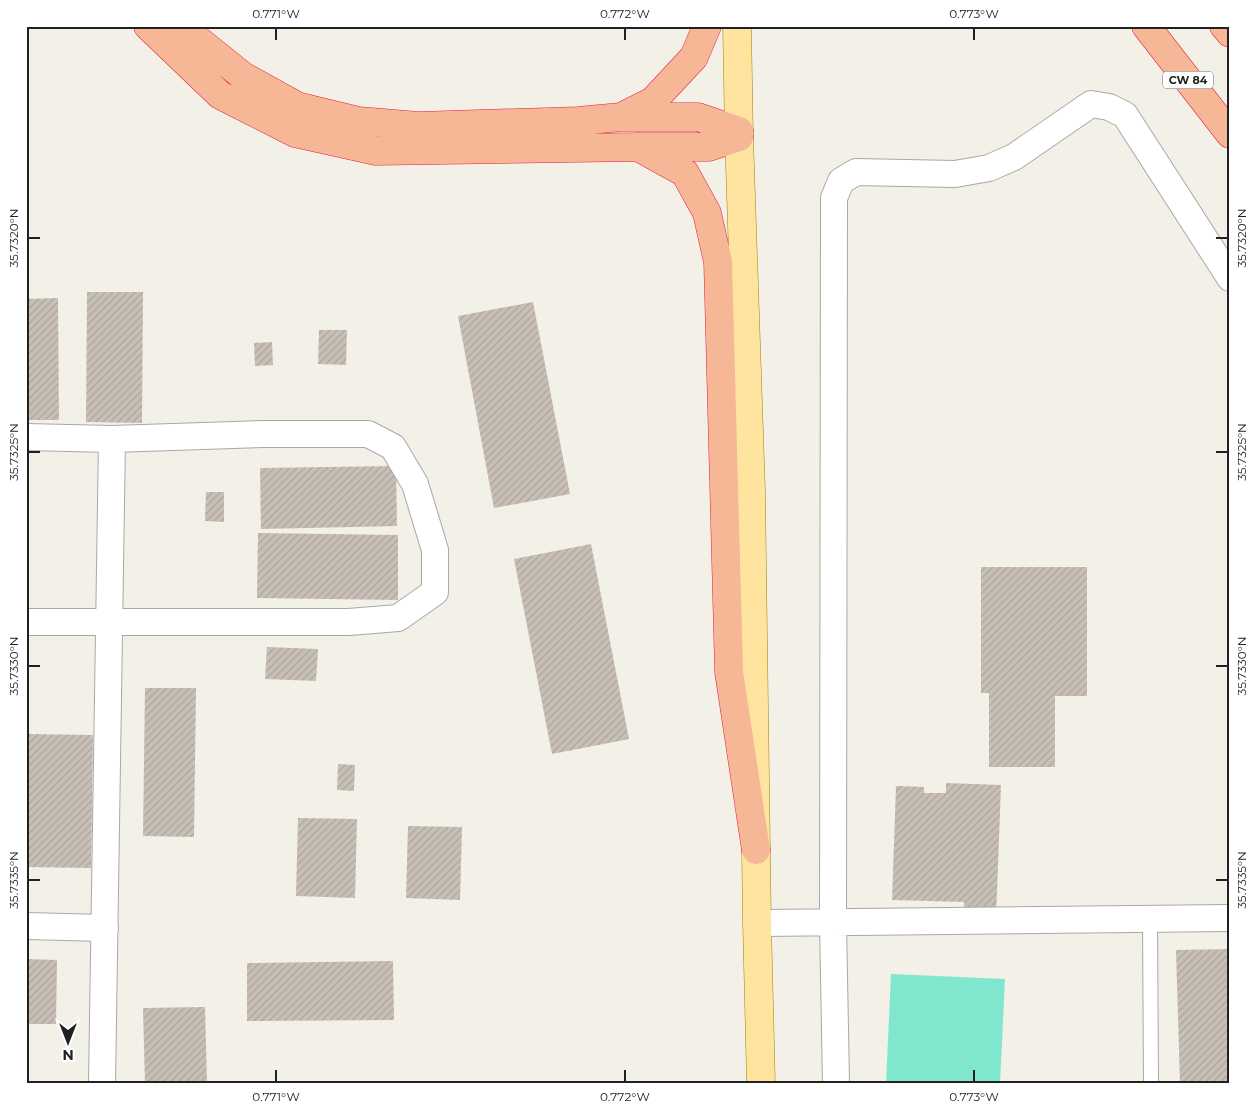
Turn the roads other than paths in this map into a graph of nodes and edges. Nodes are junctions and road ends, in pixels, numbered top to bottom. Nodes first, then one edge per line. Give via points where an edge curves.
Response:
1 (148, 26) edge
2 (185, 26) edge
3 (707, 26) edge
4 (737, 26) edge
5 (1146, 26) edge
6 (1224, 26) edge
7 (1230, 33) edge
8 (621, 117) junction
9 (739, 134) junction
10 (1230, 134) edge
11 (638, 147) junction
12 (1230, 278) edge
13 (26, 437) edge
14 (112, 439) junction
15 (26, 622) edge
16 (109, 622) junction
17 (756, 850) junction
18 (1230, 918) edge
19 (1150, 919) junction
20 (833, 922) junction
21 (757, 923) junction
22 (26, 926) edge
23 (105, 928) junction
24 (102, 1084) edge
25 (760, 1084) edge
26 (836, 1084) edge
27 (1151, 1084) edge

1 - 11 highway via 220,95 295,133 376,151
2 - 8 highway via 243,76 297,106 359,121 418,126
3 - 8 highway via 694,57 687,65 652,101
4 - 9 main road
5 - 10 highway, CW 84
6 - 7 highway
8 - 9 highway via 698,117
9 - 11 highway via 709,147
9 - 17 main road via 751,490
11 - 17 highway via 685,173 707,213 718,262 729,672
12 - 20 street via 1125,115 1109,107 1091,104 1014,157 989,168 955,174 856,172 841,181 834,198
13 - 14 street
14 - 16 street
14 - 16 street via 368,434 392,447 415,484 436,550 436,592 398,618 349,622
15 - 16 street
16 - 23 street
17 - 21 main road
18 - 19 street
19 - 20 street
19 - 27 lane
20 - 21 street
20 - 26 street
21 - 25 main road
22 - 23 street
23 - 24 street

